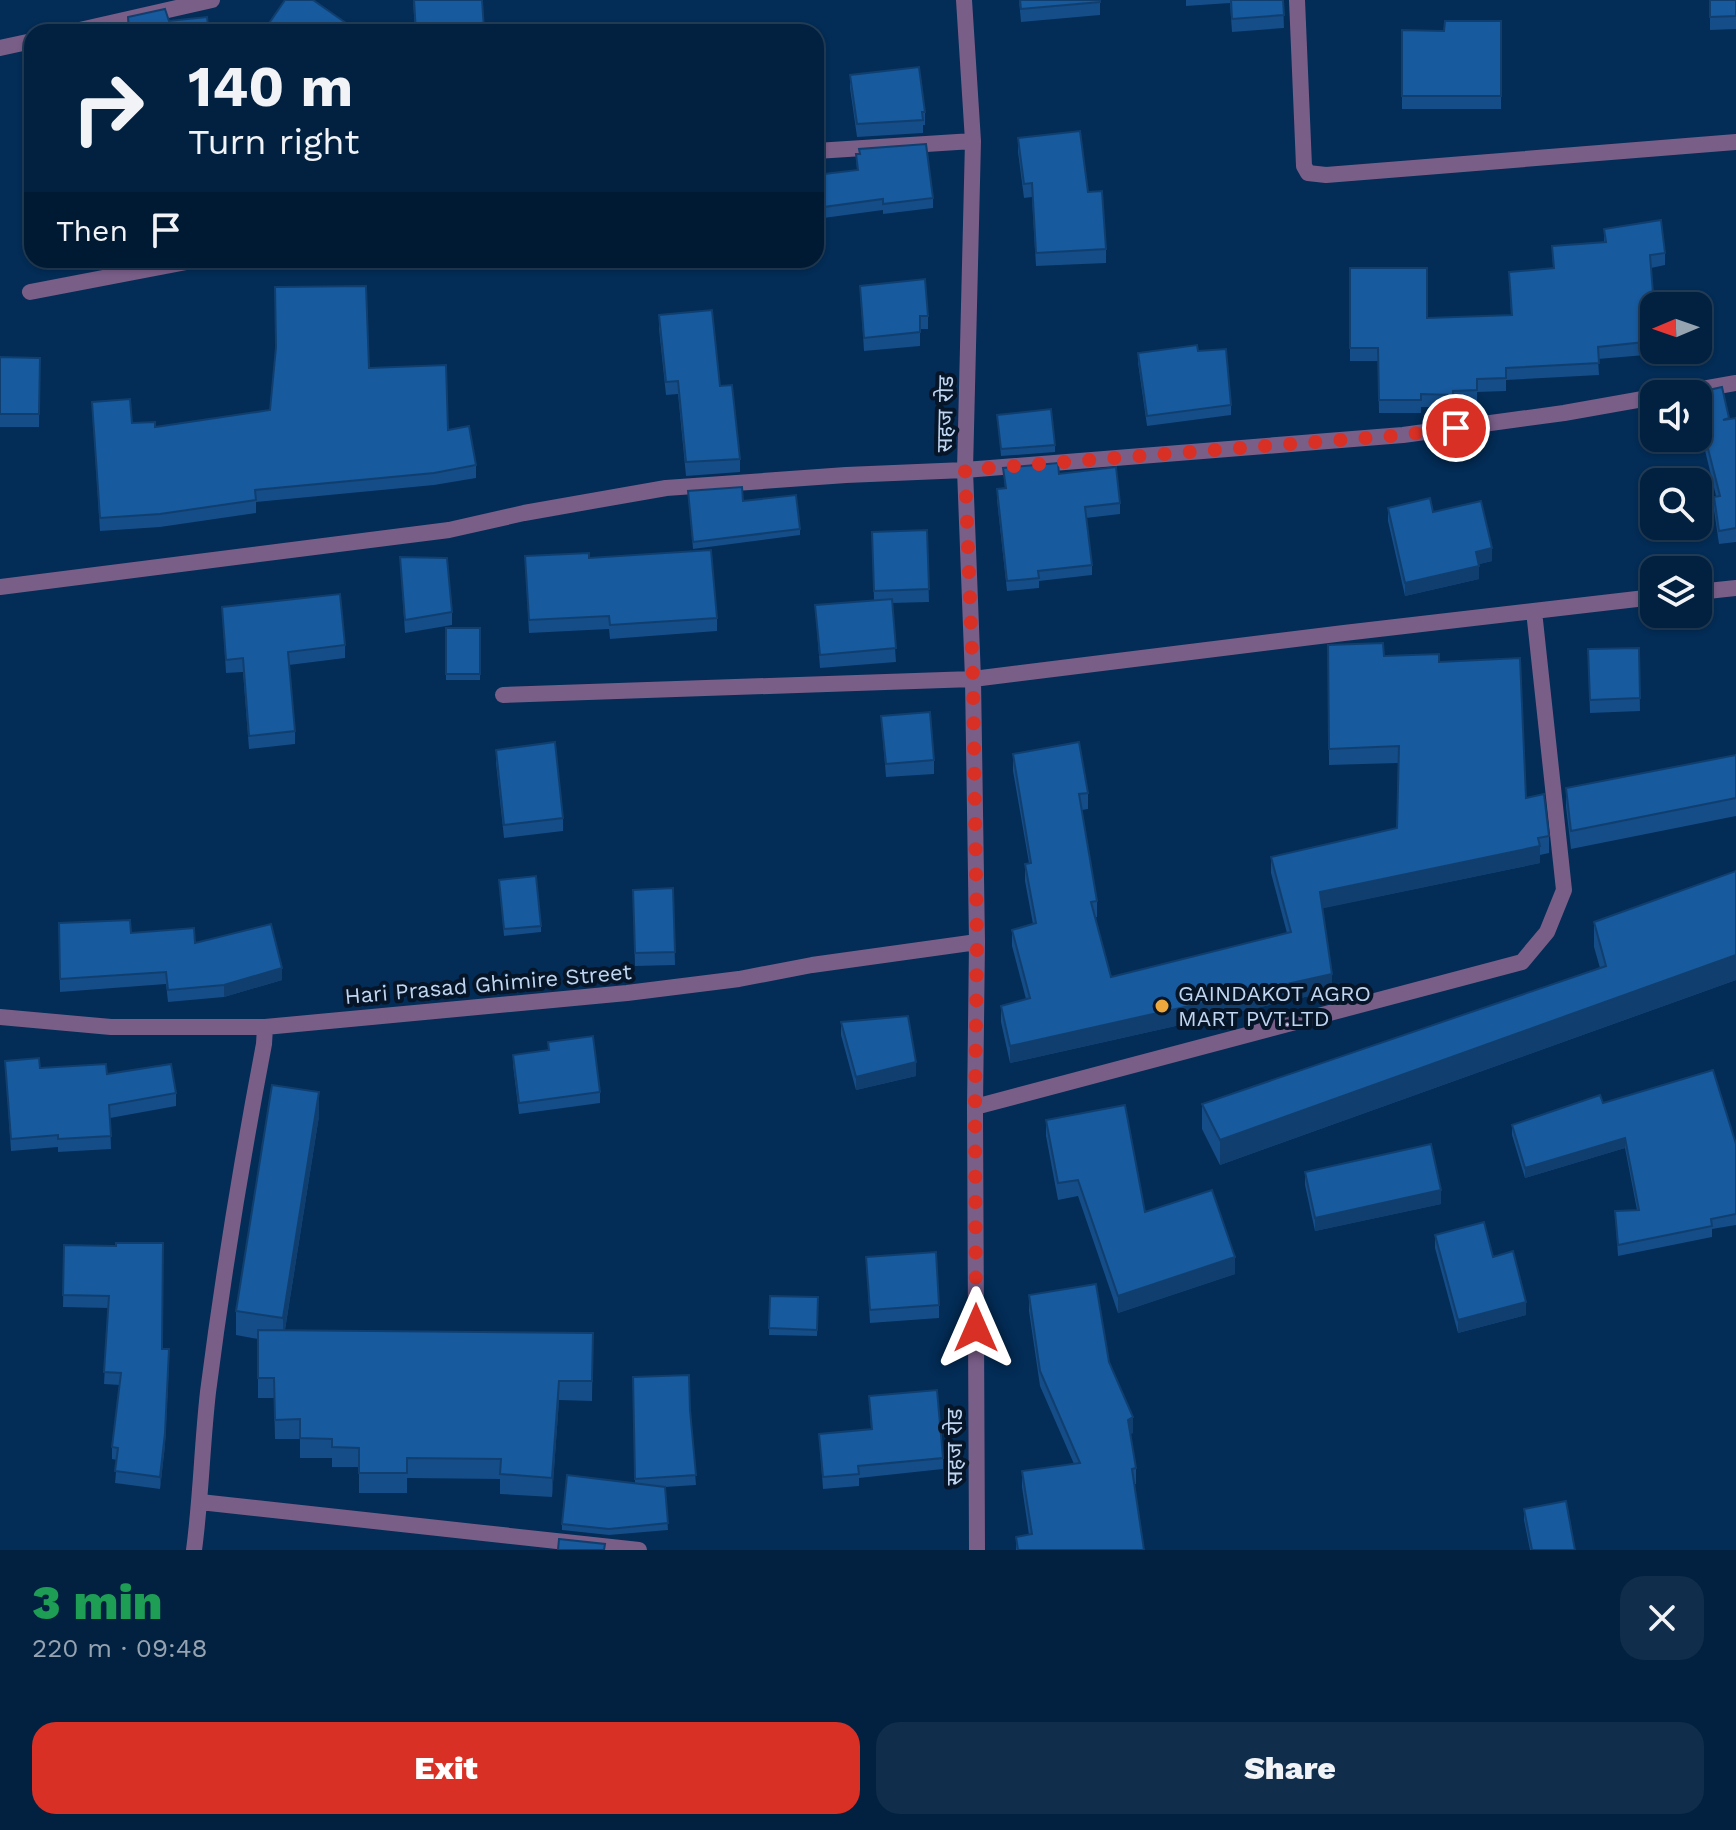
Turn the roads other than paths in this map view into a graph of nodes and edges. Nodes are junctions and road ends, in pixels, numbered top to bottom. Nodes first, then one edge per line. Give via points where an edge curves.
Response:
1 (212, 0) edge
2 (964, 0) edge
3 (1297, 0) edge
4 (106, 24) edge
5 (24, 43) edge
6 (0, 48) edge
7 (973, 141) junction
8 (1736, 142) edge
9 (824, 150) edge
10 (155, 268) edge
11 (30, 292) dead end
12 (1736, 383) edge
13 (1712, 387) edge
14 (1640, 399) edge
15 (965, 470) junction
16 (0, 587) edge
17 (1736, 588) edge
18 (1712, 591) edge
19 (1640, 599) edge
20 (1534, 611) junction
21 (973, 679) junction
22 (503, 695) dead end
23 (977, 942) junction
24 (0, 1017) edge
25 (265, 1027) junction
26 (975, 1107) junction
27 (200, 1502) junction
28 (194, 1550) edge
29 (639, 1550) edge
30 (977, 1550) edge

1 - 4 street
2 - 7 street, सहज रोड
3 - 8 street via 1308,173
5 - 6 street
7 - 9 street
7 - 15 street, सहज रोड
10 - 11 street
12 - 13 street
14 - 15 street via 1403,435
15 - 16 street via 666,488 449,530
15 - 21 street, सहज रोड
17 - 18 street
19 - 20 street
20 - 21 street
20 - 26 street via 1564,890 1547,932 1522,962
21 - 22 street
21 - 23 street, सहज रोड
23 - 25 street, Hari Prasad Ghimire Street via 627,993
23 - 26 street, सहज रोड
24 - 25 street, Hari Prasad Ghimire Street via 111,1027
25 - 27 street via 220,1301
26 - 30 street, सहज रोड
27 - 28 street
27 - 29 street

